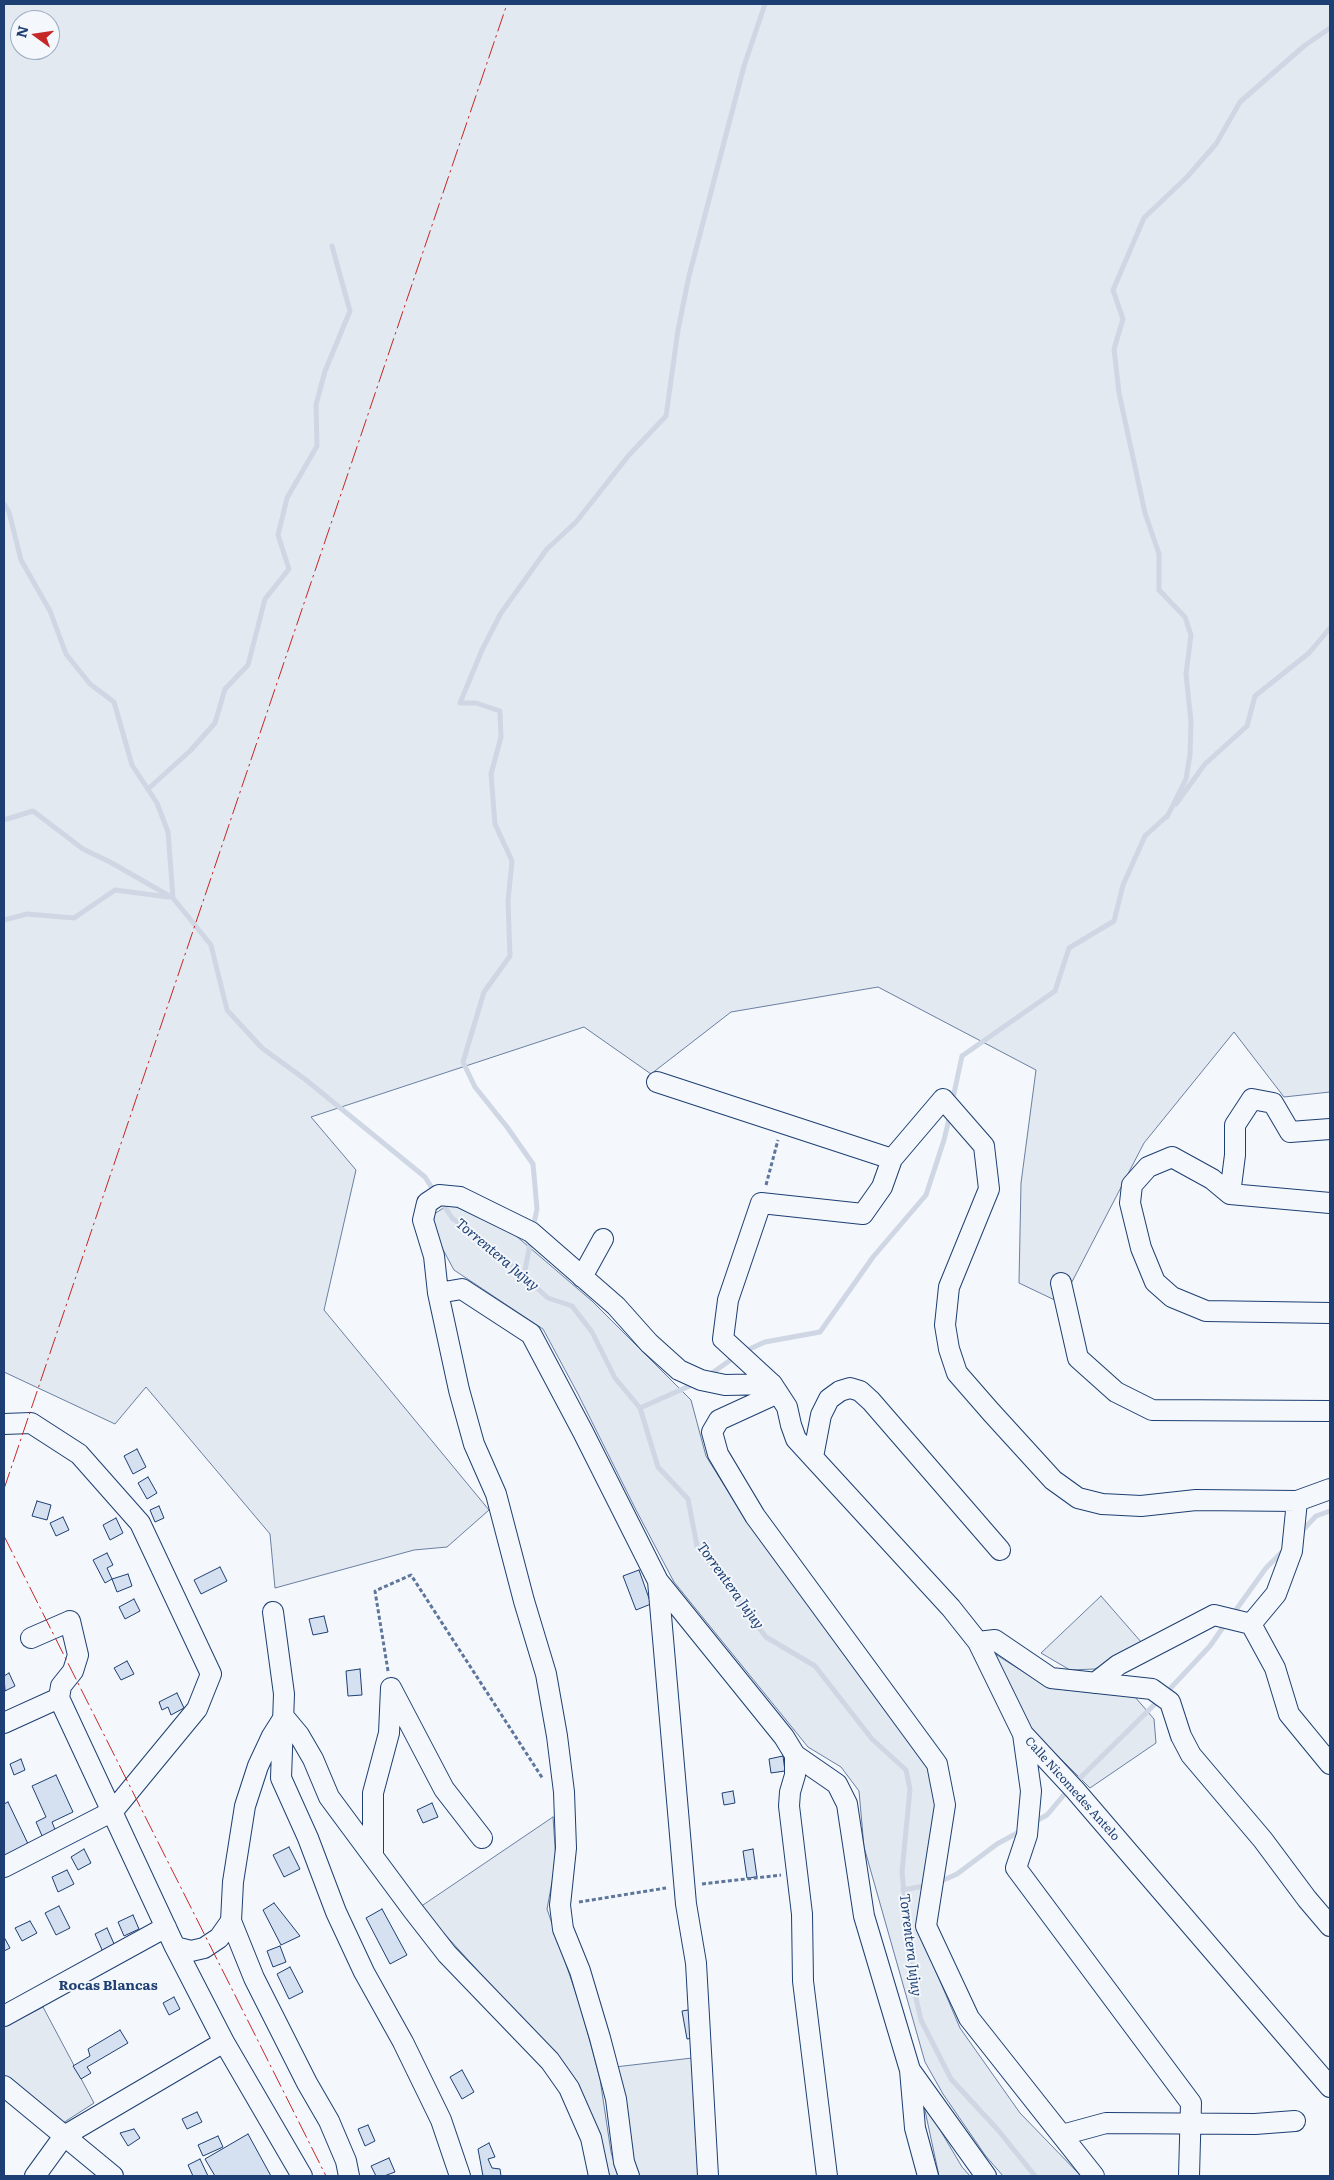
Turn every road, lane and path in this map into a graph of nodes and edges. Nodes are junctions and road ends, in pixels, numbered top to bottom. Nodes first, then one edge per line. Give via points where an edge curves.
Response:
1 (657, 1082) dead end
2 (782, 1123) junction
3 (1330, 1129) edge
4 (892, 1159) junction
5 (1230, 1194) junction
6 (761, 1203) junction
7 (1330, 1203) edge
8 (603, 1239) dead end
9 (582, 1277) junction
10 (1061, 1282) dead end
11 (438, 1293) junction
12 (1330, 1312) edge
13 (775, 1388) junction
14 (1330, 1411) edge
15 (4, 1424) edge
16 (813, 1457) junction
17 (1330, 1489) edge
18 (1297, 1501) junction
19 (1000, 1550) dead end
20 (658, 1582) junction
21 (272, 1612) dead end
22 (1251, 1624) junction
23 (31, 1638) dead end
24 (978, 1642) junction
25 (1095, 1683) junction
26 (391, 1688) junction
27 (59, 1698) junction
28 (284, 1717) junction
29 (4, 1723) edge
30 (1023, 1734) junction
31 (795, 1755) junction
32 (1330, 1764) edge
33 (549, 1787) dead end
34 (113, 1810) junction
35 (482, 1838) dead end
36 (373, 1856) junction
37 (4, 1867) edge
38 (231, 1921) junction
39 (1330, 1926) edge
40 (166, 1927) junction
41 (176, 1947) junction
42 (4, 2016) edge
43 (224, 2042) junction
44 (910, 2070) junction
45 (4, 2086) edge
46 (1330, 2088) edge
47 (1295, 2121) dead end
48 (1191, 2124) junction
49 (1062, 2135) junction
50 (64, 2136) junction
51 (35, 2176) edge
52 (113, 2176) edge
53 (302, 2176) edge
54 (349, 2176) edge
55 (460, 2176) edge
56 (599, 2176) edge
57 (629, 2176) edge
58 (708, 2176) edge
59 (827, 2176) edge
60 (928, 2176) edge
61 (986, 2176) edge
62 (1094, 2176) edge
63 (1189, 2176) edge

1 - 2 street
2 - 4 street
2 - 6 path
3 - 5 street via 1290,1132 1273,1103 1252,1099 1235,1124
4 - 6 street via 882,1187 863,1214
4 - 18 street via 943,1099 984,1146 990,1189 949,1287 945,1325 949,1349 958,1372 1053,1480 1078,1498 1102,1504 1142,1506 1196,1500
5 - 7 street
5 - 12 street via 1212,1179 1172,1156 1148,1167 1132,1185 1130,1203 1154,1282 1172,1297 1206,1311
6 - 13 street via 728,1300 723,1339
8 - 9 street
9 - 11 street via 531,1232 460,1197 439,1195 426,1203 422,1220 434,1256
9 - 13 street via 680,1370 701,1380 725,1385
10 - 14 street via 1078,1358 1116,1392 1152,1410
11 - 20 street via 462,1289 531,1334
11 - 57 street via 474,1444 496,1494 546,1674 564,1792 566,1848 560,1905 563,1930 580,1971 600,2038 616,2099 624,2162
13 - 16 street, Calle Nicomedes Antelo via 788,1407 796,1439
13 - 49 street via 719,1420 712,1432 718,1454 755,1516 937,1764 945,1804 926,1926 969,2018
15 - 34 street via 31,1422 79,1454 140,1523 211,1674 197,1710
16 - 19 street via 820,1415 829,1399 850,1388 860,1391
16 - 24 street, Calle Nicomedes Antelo
17 - 18 street
18 - 22 street via 1292,1552 1276,1594
20 - 31 street via 784,1737
20 - 58 street via 686,1904 696,1963
21 - 28 street via 284,1694
22 - 25 street via 1214,1615 1118,1665
22 - 32 street via 1275,1668 1289,1714
23 - 27 street via 70,1621 78,1655 73,1671 61,1686
24 - 25 street via 995,1640 1051,1678
24 - 30 street, Calle Nicomedes Antelo
25 - 39 street via 1152,1689 1170,1702 1191,1755
26 - 33 path via 375,1592 411,1575
26 - 35 street via 444,1790
26 - 36 street via 389,1733 373,1793
27 - 29 street
27 - 34 street
28 - 36 street via 313,1759 329,1796
28 - 38 street via 258,1766 245,1806 233,1882
28 - 55 street via 281,1778 364,1972 441,2120
30 - 46 street, Calle Nicomedes Antelo via 1082,1798
30 - 48 street via 1031,1791 1027,1836 1016,1868 1191,2103
31 - 44 street via 837,1784 847,1804 864,1916
31 - 59 street via 789,1806 802,1914 803,1981
34 - 37 street
34 - 40 street
36 - 56 street via 447,1954 550,2061 569,2088 591,2138
38 - 41 street via 218,1938 204,1948 191,1951
38 - 54 street via 254,1978 329,2121
40 - 41 street
40 - 42 street
41 - 43 street
43 - 50 street
43 - 53 street
44 - 60 street via 914,2128
44 - 61 street
45 - 50 street
47 - 48 street
48 - 49 street via 1106,2123
48 - 63 street
49 - 62 street
50 - 51 street
50 - 52 street

